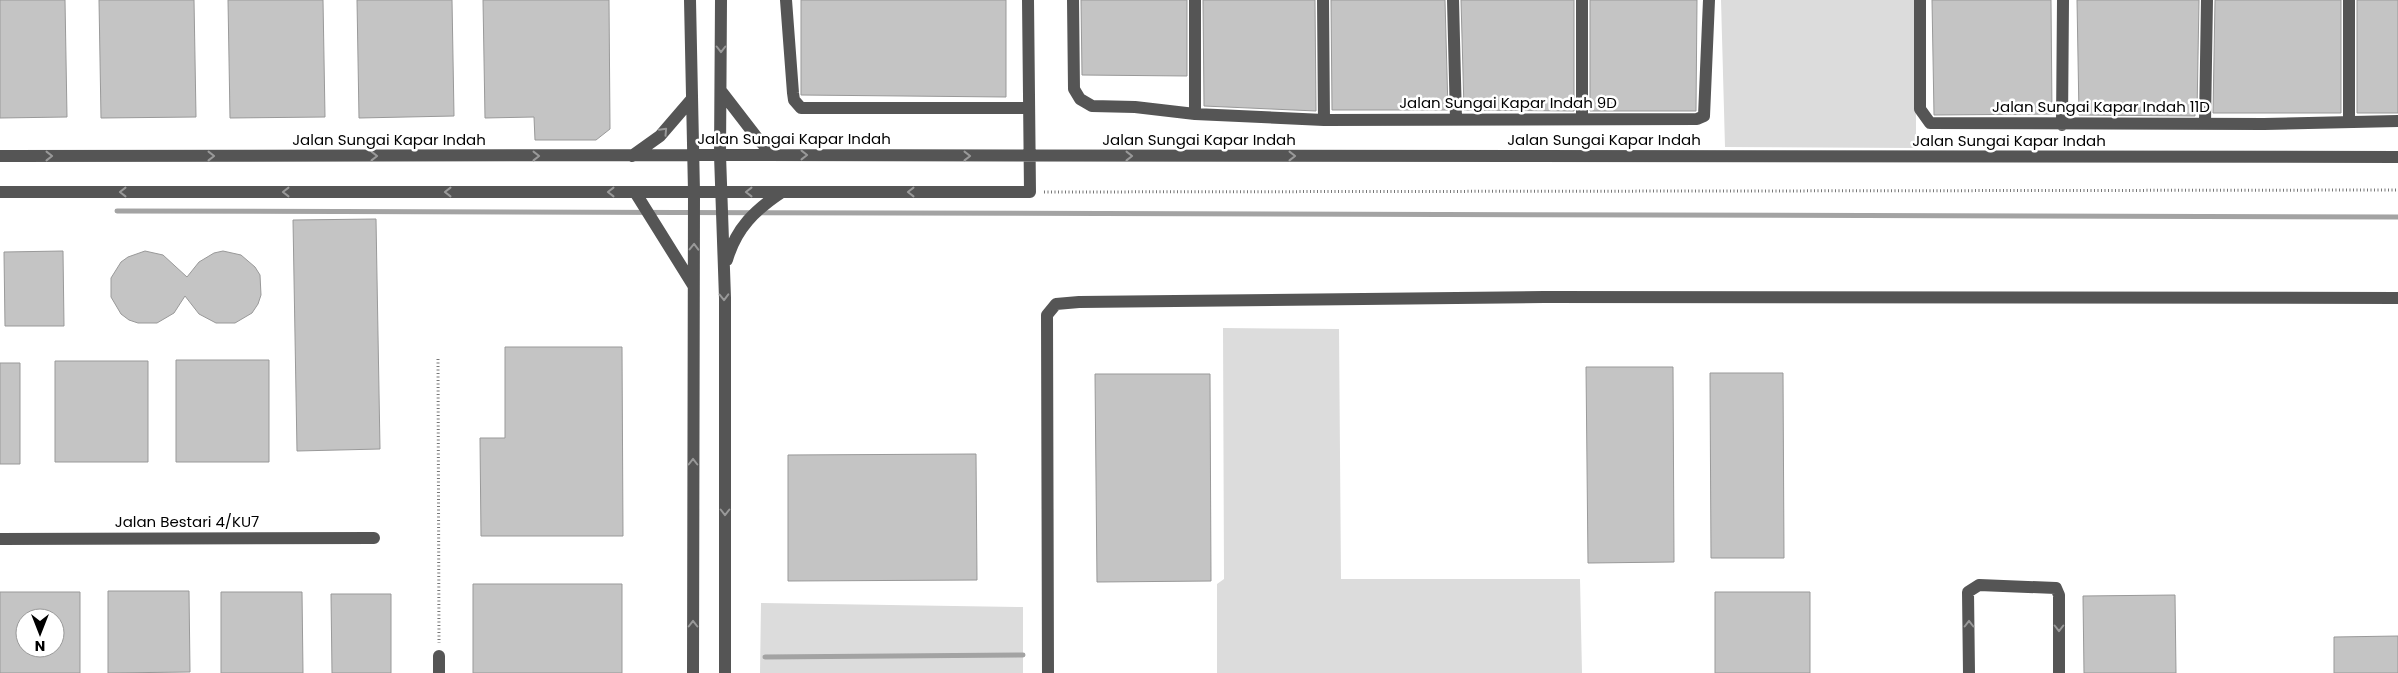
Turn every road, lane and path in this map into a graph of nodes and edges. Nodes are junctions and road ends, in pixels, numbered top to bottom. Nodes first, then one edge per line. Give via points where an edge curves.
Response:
1 (690, 0) edge
2 (721, 0) edge
3 (786, 0) edge
4 (1028, 0) edge
5 (1073, 0) edge
6 (1195, 0) edge
7 (1323, 0) edge
8 (1453, 0) edge
9 (1582, 0) edge
10 (1709, 0) edge
11 (1920, 0) edge
12 (2063, 0) edge
13 (2207, 0) edge
14 (2349, 0) edge
15 (720, 91) junction
16 (692, 100) junction
17 (1029, 108) junction
18 (1196, 114) junction
19 (1456, 119) junction
20 (1582, 119) junction
21 (1324, 120) junction
22 (2398, 121) edge
23 (2349, 122) junction
24 (2205, 123) junction
25 (2062, 125) junction
26 (692, 155) junction
27 (720, 155) junction
28 (773, 155) junction
29 (0, 156) edge
30 (632, 156) junction
31 (1029, 156) junction
32 (2398, 157) edge
33 (2398, 190) edge
34 (0, 192) edge
35 (635, 192) junction
36 (782, 192) junction
37 (1030, 192) junction
38 (694, 198) junction
39 (722, 198) junction
40 (723, 272) junction
41 (693, 285) junction
42 (2398, 298) edge
43 (438, 359) dead end
44 (374, 538) dead end
45 (0, 539) edge
46 (439, 656) joint
47 (439, 673) edge
48 (693, 673) edge
49 (725, 673) edge
50 (1048, 673) edge
51 (1969, 673) edge
52 (2059, 673) edge

1 - 16 street
2 -> 15 street
3 - 17 street via 794,100 801,108
4 - 17 street
5 - 18 street, Jalan Sungai Kapar Indah 9D via 1074,89 1080,99 1092,106
6 - 18 street
7 - 21 street
8 - 19 street
9 - 20 street
10 - 20 street, Jalan Sungai Kapar Indah 9D via 1704,116 1697,119
11 - 25 street, Jalan Sungai Kapar Indah 11D via 1920,109 1930,123
12 - 25 street
13 - 24 street
14 - 23 street
15 - 27 street
15 - 28 street
16 - 26 street
30 -> 16 street via 660,136
17 - 31 street
18 - 21 street, Jalan Sungai Kapar Indah 9D
19 - 20 street, Jalan Sungai Kapar Indah 9D
19 - 21 street, Jalan Sungai Kapar Indah 9D
22 - 23 street, Jalan Sungai Kapar Indah 11D
23 - 24 street, Jalan Sungai Kapar Indah 11D
24 - 25 street, Jalan Sungai Kapar Indah 11D
26 - 27 street, Jalan Sungai Kapar Indah
26 - 30 street, Jalan Sungai Kapar Indah
26 - 38 street
27 - 28 street, Jalan Sungai Kapar Indah
27 - 39 street
28 -> 31 street, Jalan Sungai Kapar Indah
29 -> 30 street, Jalan Sungai Kapar Indah
31 -> 32 street, Jalan Sungai Kapar Indah
31 - 37 street
33 - 37 path
35 -> 34 street
35 - 38 street
35 - 41 street
37 -> 36 street
36 -> 39 street
36 - 40 street via 758,208 743,224 731,245
38 - 39 street
41 -> 38 street
39 - 40 street
40 -> 49 street
48 -> 41 street
42 - 50 street via 1544,297 1056,304 1046,315
43 - 46 path
44 - 45 street, Jalan Bestari 4/KU7
46 - 47 street
51 -> 52 street via 1968,592 1979,585 2056,588 2059,595

